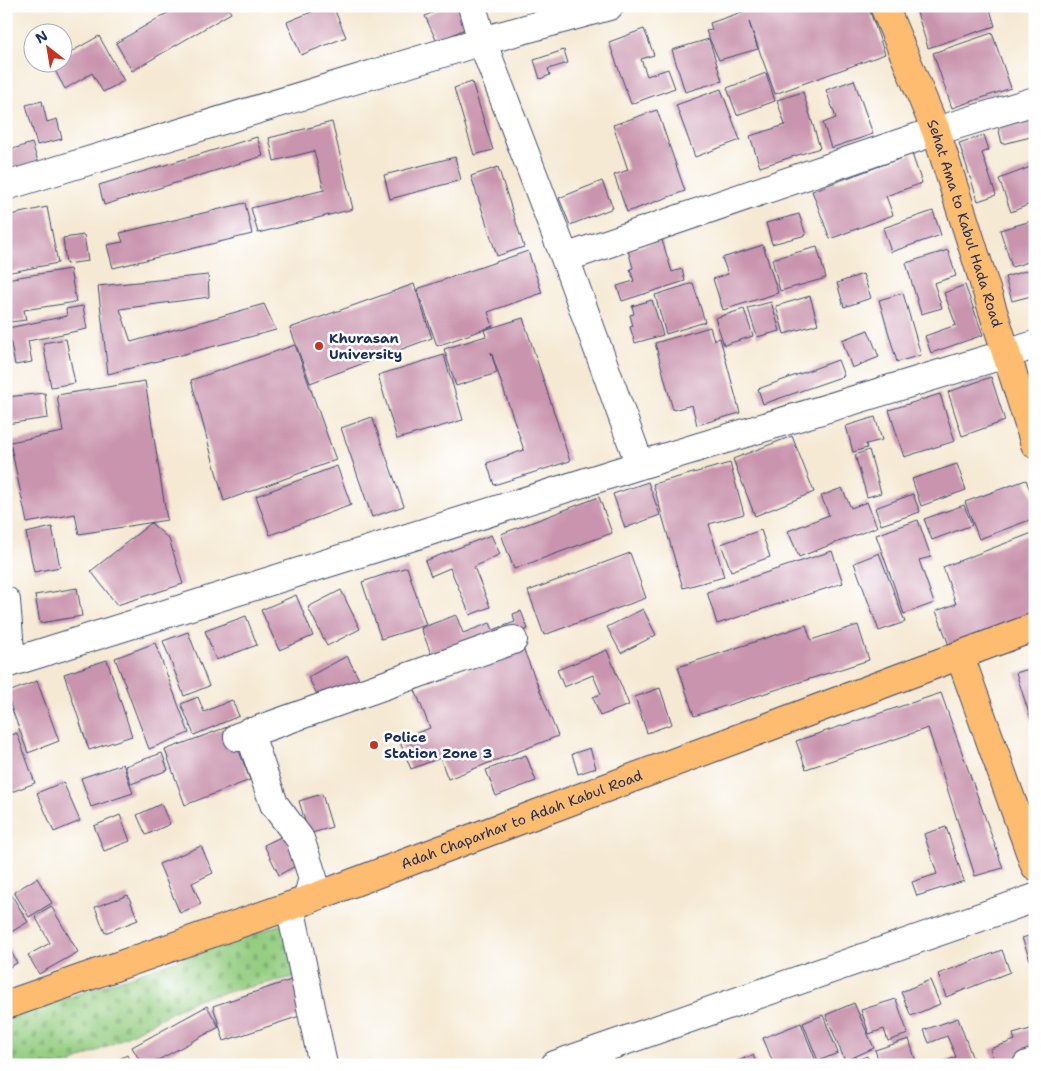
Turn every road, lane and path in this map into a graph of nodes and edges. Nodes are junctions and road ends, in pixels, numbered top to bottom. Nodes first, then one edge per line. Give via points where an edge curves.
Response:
1 (472, 6) edge
2 (609, 6) edge
3 (884, 6) edge
4 (482, 41) junction
5 (1035, 101) edge
6 (936, 131) junction
7 (6, 186) edge
8 (565, 258) junction
9 (1035, 345) edge
10 (1005, 354) junction
11 (1035, 444) edge
12 (640, 465) junction
13 (6, 601) edge
14 (1035, 627) edge
15 (513, 640) dead end
16 (960, 656) junction
17 (9, 663) edge
18 (1035, 866) edge
19 (1035, 898) edge
20 (298, 903) junction
21 (6, 1005) edge
22 (1035, 1062) edge
23 (323, 1065) edge
24 (555, 1065) edge
25 (1027, 1065) edge

1 - 4 street
2 - 4 street
3 - 6 main road, Sehat Ama to Kabul Hada Road
4 - 7 street
4 - 8 street
5 - 6 street
6 - 8 street
6 - 10 main road, Sehat Ama to Kabul Hada Road
8 - 12 street
9 - 10 street
10 - 11 main road, Sehat Ama to Kabul Hada Road
10 - 12 street
12 - 17 street
13 - 17 street
14 - 16 main road, Adah Chaparhar to Adah Kabul Road
15 - 20 street via 244,734 274,804 300,839 313,878
16 - 18 main road
16 - 20 main road, Adah Chaparhar to Adah Kabul Road
19 - 24 street
20 - 21 main road, Adah Chaparhar to Adah Kabul Road
20 - 23 street
22 - 25 street

